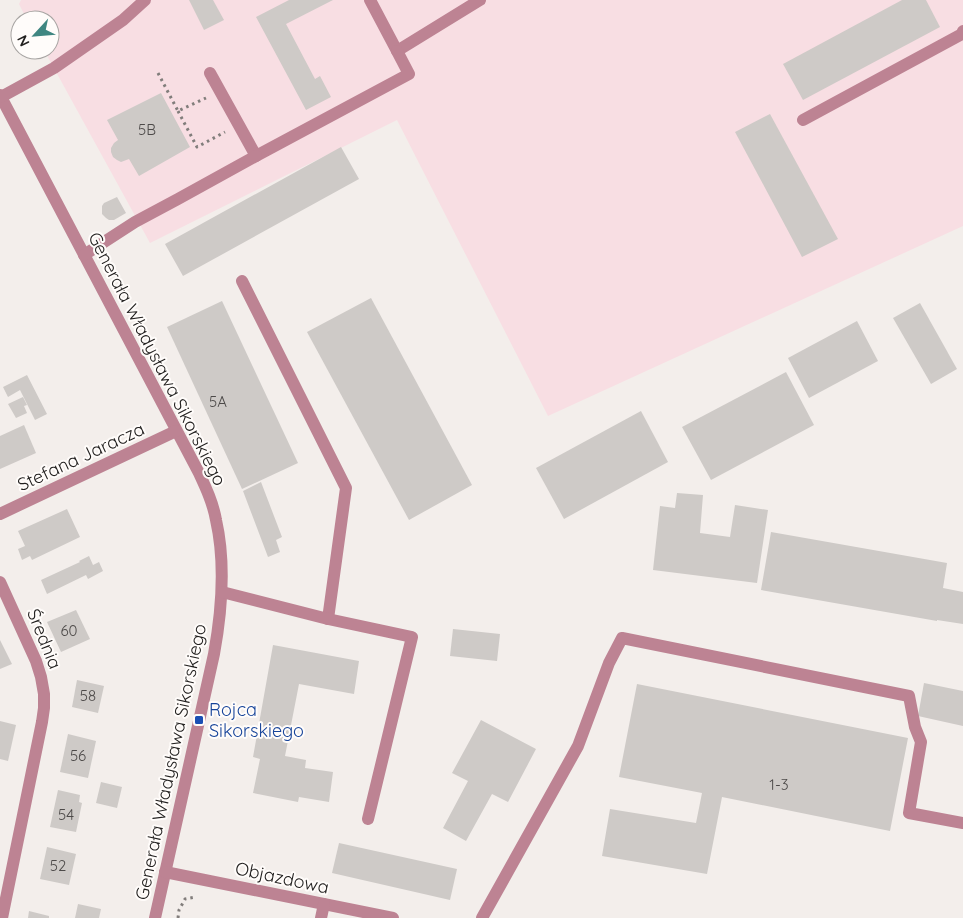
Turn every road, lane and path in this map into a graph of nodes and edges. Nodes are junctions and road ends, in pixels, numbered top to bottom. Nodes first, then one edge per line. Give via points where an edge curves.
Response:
1 (370, 0) edge
2 (480, 0) edge
3 (139, 2) edge
4 (963, 31) edge
5 (397, 51) junction
6 (158, 73) dead end
7 (210, 73) dead end
8 (220, 91) junction
9 (0, 96) edge
10 (178, 111) junction
11 (803, 120) dead end
12 (238, 125) junction
13 (256, 156) junction
14 (84, 255) junction
15 (242, 281) dead end
16 (176, 431) junction
17 (0, 514) edge
18 (0, 582) edge
19 (222, 592) junction
20 (328, 619) junction
21 (368, 819) dead end
22 (963, 823) edge
23 (165, 872) junction
24 (198, 896) dead end
25 (324, 904) junction
26 (2, 918) edge
27 (155, 918) edge
28 (178, 918) edge
29 (321, 918) edge
30 (392, 918) edge
31 (482, 918) edge

1 - 5 street
2 - 5 street
3 - 9 street via 123,20 54,68
4 - 11 street
5 - 13 street via 410,74
6 - 10 path
7 - 8 street
8 - 10 path
8 - 12 street
9 - 14 street, Generała Władysława Sikorskiego
10 - 12 path via 197,146
12 - 13 street
13 - 14 street via 136,222
14 - 16 street, Generała Władysława Sikorskiego
15 - 20 street via 346,488
16 - 17 street, Stefana Jaracza
16 - 19 street, Generała Władysława Sikorskiego via 199,473 216,519
18 - 26 street, Średnia via 36,661 44,701
19 - 20 street
19 - 23 street, Generała Władysława Sikorskiego via 214,654
20 - 21 street via 412,637
22 - 31 street via 909,813 921,742 909,696 622,638 609,663 578,746
23 - 25 street, Objazdowa
23 - 27 street, Generała Władysława Sikorskiego
24 - 28 path via 185,899
25 - 29 street
25 - 30 street, Objazdowa

